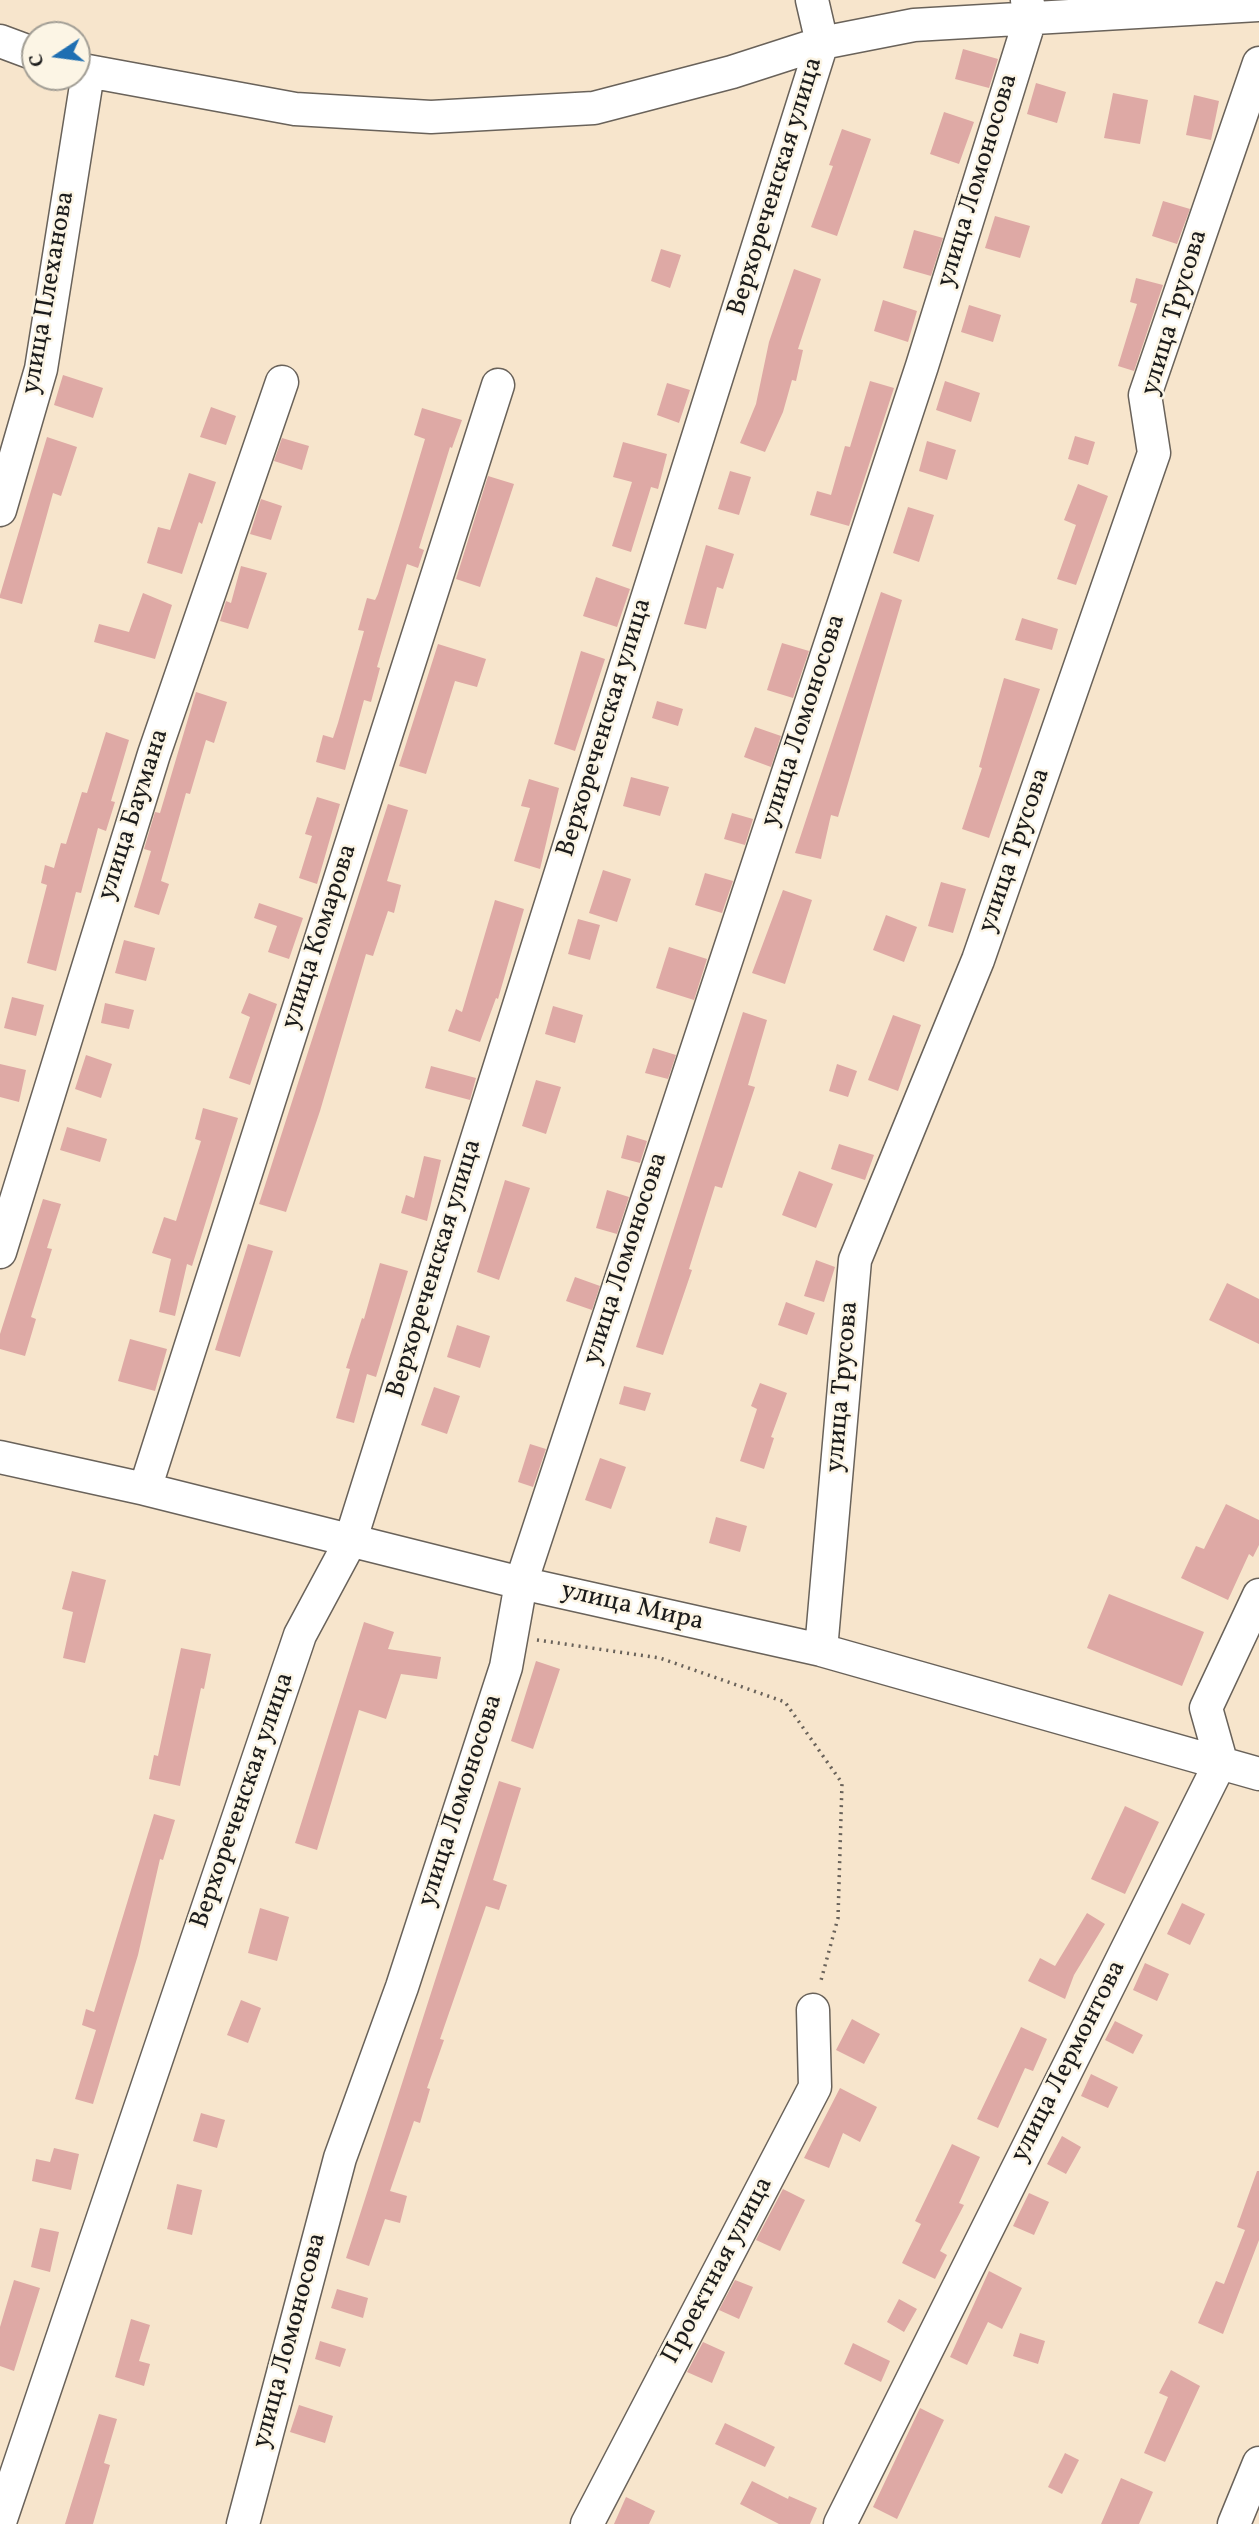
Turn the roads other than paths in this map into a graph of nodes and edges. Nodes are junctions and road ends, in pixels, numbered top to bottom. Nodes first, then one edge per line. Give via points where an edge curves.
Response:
1 (812, 0) edge
2 (1259, 5) edge
3 (1029, 8) edge
4 (0, 41) edge
5 (822, 44) junction
6 (21, 49) edge
7 (1259, 63) edge
8 (91, 73) edge
9 (79, 91) edge
10 (282, 382) dead end
11 (498, 385) dead end
12 (0, 510) edge
13 (0, 1252) edge
14 (0, 1457) edge
15 (145, 1489) junction
16 (350, 1542) junction
17 (521, 1583) junction
18 (1259, 1595) edge
19 (821, 1650) junction
20 (1221, 1761) junction
21 (1259, 1774) edge
22 (813, 2010) road end
23 (1259, 2463) edge
24 (0, 2522) edge
25 (243, 2524) edge
26 (587, 2524) edge
27 (840, 2524) edge
28 (1234, 2524) edge

1 - 5 street, Верхореченская улица
2 - 3 street
3 - 5 street
3 - 17 street, улица Ломоносова via 922,366
4 - 6 street
5 - 8 street via 594,108 431,117 295,109
5 - 16 street, Верхореченская улица
7 - 19 street, улица Трусова via 1144,395 1154,453 978,960 855,1260
9 - 12 street, улица Плеханова via 40,369
10 - 13 street, улица Баумана via 154,754
11 - 15 street, улица Комарова
14 - 15 street, улица Мира
15 - 16 street, улица Мира
16 - 17 street, улица Мира
16 - 24 street, Верхореченская улица via 300,1636
17 - 19 street, улица Мира
17 - 25 street, улица Ломоносова via 506,1667 402,1987 340,2158
18 - 20 street via 1206,1708
19 - 20 street, улица Мира
20 - 21 street, улица Мира
20 - 27 street, улица Лермонтова
22 - 26 street, Проектная улица via 815,2087
23 - 28 street

